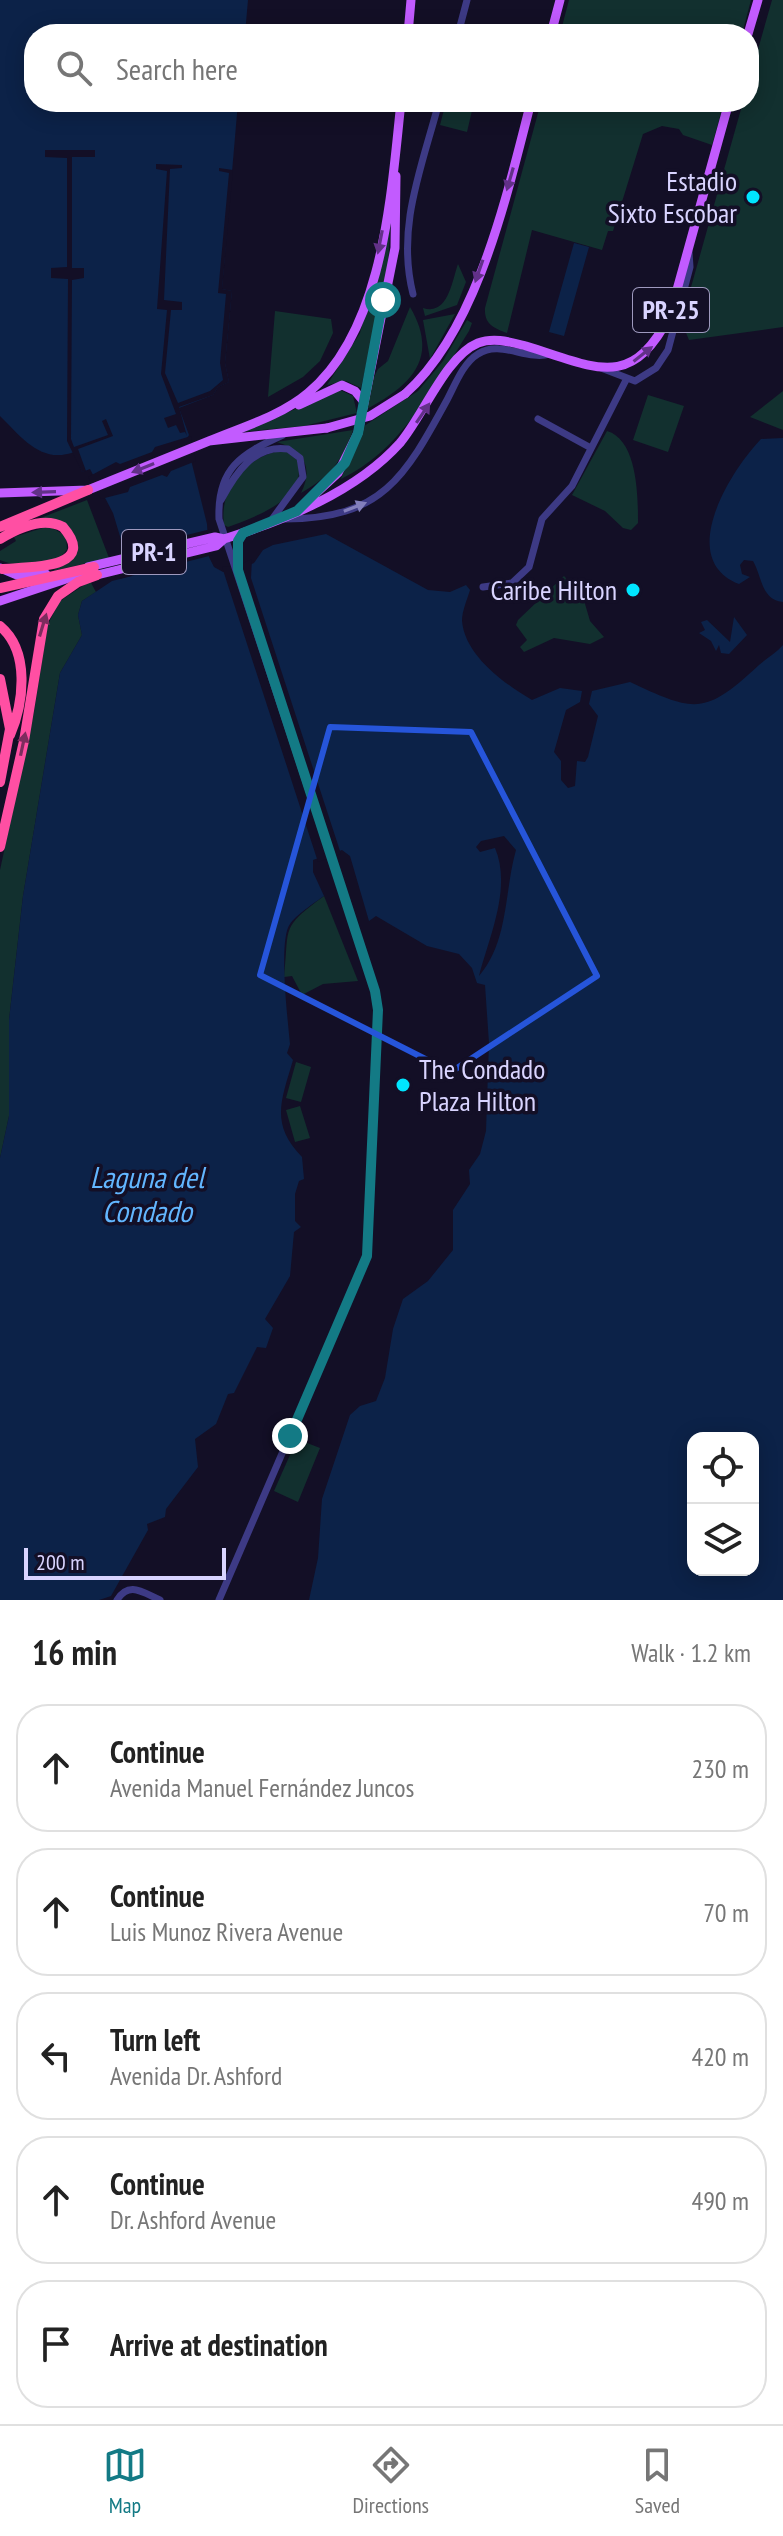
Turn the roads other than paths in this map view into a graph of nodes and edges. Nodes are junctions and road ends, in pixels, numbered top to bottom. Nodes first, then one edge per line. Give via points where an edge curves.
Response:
1 (411, 0) edge
2 (467, 0) edge
3 (560, 0) edge
4 (758, 0) edge
5 (409, 24) edge
6 (461, 24) edge
7 (554, 24) edge
8 (751, 24) edge
9 (400, 112) edge
10 (436, 112) edge
11 (528, 112) edge
12 (726, 112) edge
13 (395, 165) junction
14 (689, 246) junction
15 (413, 294) dead end
16 (550, 354) junction
17 (599, 367) junction
18 (626, 380) junction
19 (364, 402) junction
20 (285, 409) junction
21 (538, 419) dead end
22 (286, 434) junction
23 (209, 441) junction
24 (591, 448) junction
25 (88, 490) junction
26 (0, 493) edge
27 (219, 506) junction
28 (297, 511) junction
29 (275, 520) junction
30 (243, 533) junction
31 (1, 534) edge
32 (218, 541) junction
33 (1, 568) edge
34 (238, 570) junction
35 (96, 571) junction
36 (483, 587) dead end
37 (0, 588) edge
38 (0, 601) edge
39 (0, 626) edge
40 (0, 679) edge
41 (10, 735) junction
42 (0, 782) edge
43 (0, 847) edge
44 (117, 1600) edge
45 (160, 1600) edge
46 (219, 1600) edge

1 - 5 main road
2 - 6 street
3 - 7 main road
4 - 8 main road
9 - 13 main road, PR-1
10 - 15 street via 406,232
11 -> 22 main road, bridge via 502,207 463,316 446,347 405,394 370,416
12 - 14 main road, PR-25
13 - 19 main road, PR-1 via 395,248
13 -> 20 main road, PR-1 via 378,255 355,334 335,369
17 -> 14 main road, PR-25 via 636,361 654,345 670,315
14 - 18 street via 690,267 668,350 647,375
16 - 17 main road, PR-25
28 -> 16 main road, PR-25 via 371,470 397,446 464,352 483,342 507,341
29 -> 16 street via 342,512 374,500 403,474 478,353 495,349 533,357
17 - 18 street
18 - 24 street
19 - 20 main road via 342,385
19 - 28 main road, PR-1 via 345,463
20 - 23 main road, PR-1
21 - 24 street
22 - 23 main road
22 - 27 street via 238,460 222,484
23 -> 25 main road, PR-1
24 - 36 street via 572,486 542,519 535,553 522,578
25 -> 26 main road
25 - 31 highway, PR-1
27 - 29 street via 246,463 266,451 288,449 300,458 303,477
27 - 32 street
28 - 29 main road, PR-1
29 - 30 main road, PR-1
30 - 32 main road, PR-1
30 - 34 street
31 - 33 highway via 50,522 69,535 71,550 48,567
32 - 34 street
32 - 35 main road, PR-1
33 - 35 main road via 32,575
34 - 46 street via 378,1010 367,1256
35 - 37 highway, PR-1
35 - 38 main road
43 -> 35 highway via 44,619 58,596
39 - 41 highway via 16,646 20,667 20,703
40 - 41 highway
41 - 42 highway
44 - 45 street via 124,1589

